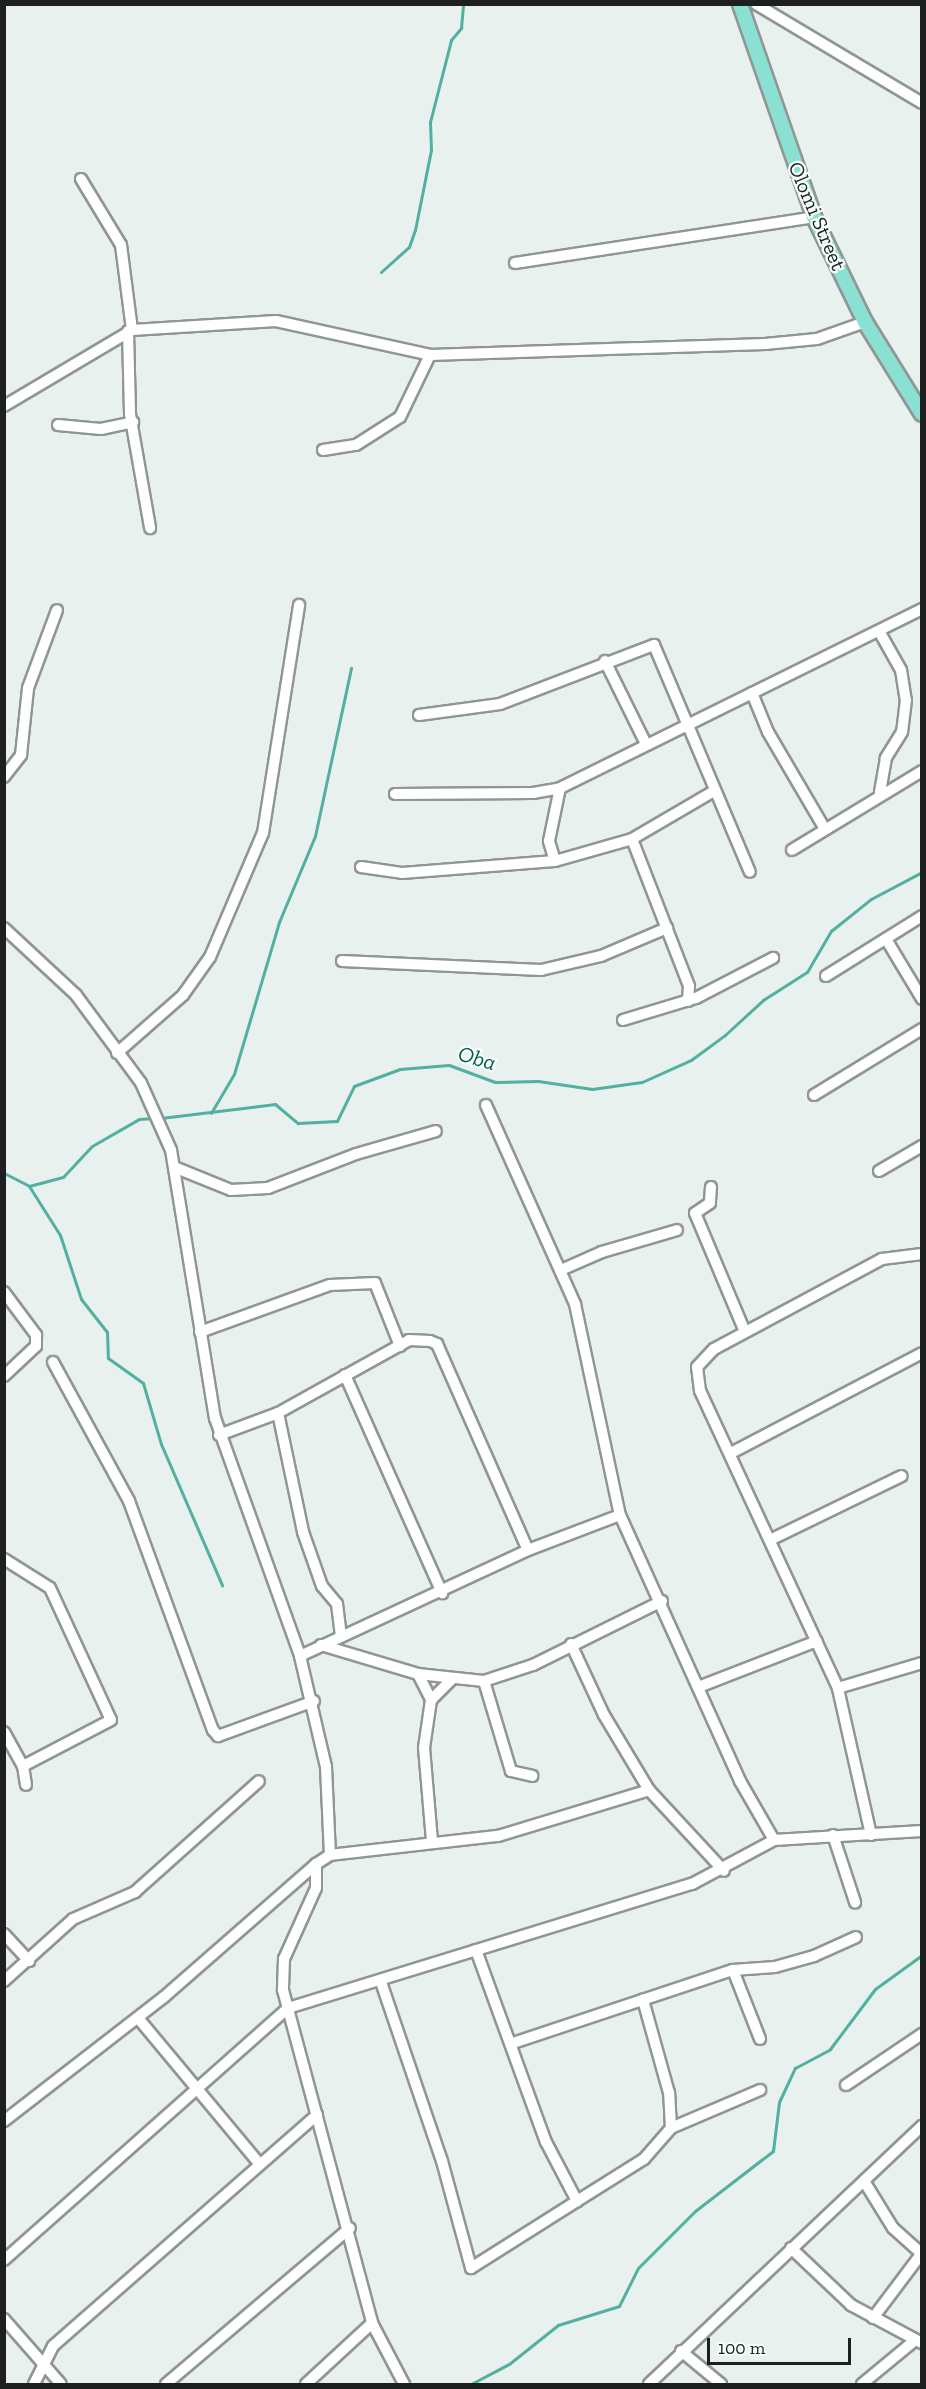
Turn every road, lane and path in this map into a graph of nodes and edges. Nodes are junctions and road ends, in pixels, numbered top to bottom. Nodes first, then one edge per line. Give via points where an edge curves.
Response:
1 (740, 4) edge
2 (756, 4) edge
3 (921, 103) edge
4 (81, 178) dead end
5 (814, 217) junction
6 (515, 263) dead end
7 (865, 322) junction
8 (130, 331) junction
9 (430, 355) junction
10 (4, 406) edge
11 (921, 414) edge
12 (133, 422) junction
13 (58, 425) dead end
14 (323, 450) dead end
15 (150, 528) dead end
16 (299, 605) dead end
17 (921, 609) edge
18 (57, 610) dead end
19 (879, 631) junction
20 (605, 661) junction
21 (752, 693) junction
22 (419, 715) dead end
23 (684, 725) junction
24 (646, 744) junction
25 (921, 771) edge
26 (4, 777) edge
27 (560, 788) junction
28 (714, 791) junction
29 (880, 792) junction
30 (395, 794) dead end
31 (825, 829) junction
32 (632, 839) junction
33 (792, 850) dead end
34 (555, 861) junction
35 (361, 867) dead end
36 (750, 872) dead end
37 (921, 916) edge
38 (4, 928) edge
39 (667, 928) junction
40 (886, 939) junction
41 (772, 958) dead end
42 (342, 961) dead end
43 (826, 976) dead end
44 (921, 999) edge
45 (688, 1001) junction
46 (623, 1020) dead end
47 (921, 1029) edge
48 (117, 1053) junction
49 (814, 1095) dead end
50 (486, 1105) dead end
51 (436, 1131) dead end
52 (921, 1146) edge
53 (174, 1167) junction
54 (879, 1171) dead end
55 (711, 1187) dead end
56 (677, 1230) dead end
57 (921, 1254) edge
58 (561, 1270) junction
59 (4, 1293) edge
60 (200, 1332) junction
61 (745, 1332) junction
62 (400, 1346) junction
63 (921, 1353) edge
64 (53, 1362) dead end
65 (345, 1375) junction
66 (4, 1376) edge
67 (278, 1413) junction
68 (219, 1435) junction
69 (731, 1453) junction
70 (902, 1476) dead end
71 (620, 1515) junction
72 (772, 1539) junction
73 (528, 1550) junction
74 (4, 1559) edge
75 (442, 1593) junction
76 (662, 1601) junction
77 (341, 1636) junction
78 (817, 1641) junction
79 (571, 1644) junction
80 (321, 1645) junction
81 (300, 1656) junction
82 (921, 1663) edge
83 (418, 1674) junction
84 (451, 1680) junction
85 (484, 1681) junction
86 (701, 1686) junction
87 (838, 1688) junction
88 (431, 1700) junction
89 (314, 1701) junction
90 (4, 1732) edge
91 (23, 1766) junction
92 (532, 1776) dead end
93 (259, 1781) dead end
94 (26, 1785) dead end
95 (649, 1790) junction
96 (921, 1832) edge
97 (833, 1835) junction
98 (871, 1835) junction
99 (774, 1839) junction
100 (432, 1841) junction
101 (330, 1855) junction
102 (316, 1864) junction
103 (724, 1870) junction
104 (855, 1902) dead end
105 (4, 1934) edge
106 (856, 1937) dead end
107 (476, 1950) junction
108 (29, 1961) junction
109 (733, 1970) junction
110 (4, 1981) edge
111 (381, 1982) junction
112 (643, 2000) junction
113 (288, 2008) junction
114 (138, 2018) junction
115 (760, 2039) dead end
116 (919, 2040) edge
117 (513, 2043) junction
118 (846, 2085) dead end
119 (760, 2090) dead end
120 (197, 2091) junction
121 (317, 2115) junction
122 (4, 2121) edge
123 (921, 2126) edge
124 (671, 2128) junction
125 (260, 2163) junction
126 (864, 2181) junction
127 (577, 2201) junction
128 (350, 2228) junction
129 (791, 2248) junction
130 (921, 2252) edge
131 (4, 2260) edge
132 (873, 2318) junction
133 (4, 2319) edge
134 (372, 2323) junction
135 (918, 2342) edge
136 (681, 2351) junction
137 (42, 2364) junction
138 (34, 2385) edge
139 (61, 2385) edge
140 (166, 2385) edge
141 (306, 2385) edge
142 (404, 2385) edge
143 (649, 2385) edge
144 (721, 2385) edge
145 (862, 2385) edge

1 - 5 main road, Olomi Street
2 - 3 street
4 - 8 street via 121,245
5 - 6 street
5 - 7 main road, Olomi Street
7 - 9 street via 818,339 765,344
7 - 11 main road, Olomi Street
8 - 9 street via 276,321
8 - 10 street
8 - 12 street
9 - 14 street via 400,417 356,445
12 - 13 street via 101,429
12 - 15 street
16 - 48 street via 263,833 210,957 183,995
17 - 19 street
18 - 26 street via 28,688 21,755
19 - 21 street
19 - 29 street via 901,670 906,700 902,732 886,758
20 - 22 street via 500,704
20 - 23 street via 654,645
20 - 24 street
21 - 23 street
21 - 31 street via 768,732
23 - 24 street
23 - 28 street
24 - 27 street
25 - 29 street
27 - 30 street via 533,793
27 - 34 street via 549,841
28 - 32 street
28 - 36 street
29 - 31 street
31 - 33 street
32 - 34 street
32 - 39 street
34 - 35 street via 402,873
37 - 40 street
38 - 48 street via 63,980
39 - 42 street via 601,956 541,970
39 - 45 street via 689,986
40 - 43 street
40 - 44 street
41 - 45 street
45 - 46 street
47 - 49 street
48 - 53 street via 156,1112
50 - 58 street
51 - 53 street via 356,1154 268,1188 231,1190
52 - 54 street
53 - 60 street
55 - 61 street via 710,1203 695,1213
56 - 58 street via 603,1251
57 - 61 street via 882,1259
58 - 71 street via 575,1304
59 - 66 street via 36,1335 36,1346
60 - 62 street via 330,1285 375,1283
60 - 68 street
61 - 69 street via 697,1367 700,1391
62 - 65 street
62 - 73 street via 422,1338 437,1344
63 - 69 street
64 - 89 street via 129,1501 213,1730 218,1736
65 - 67 street
65 - 75 street
67 - 68 street
67 - 77 street via 303,1532 322,1586 337,1604
68 - 81 street
69 - 72 street
70 - 72 street
71 - 73 street
71 - 76 street
72 - 78 street
73 - 75 street
74 - 91 street via 50,1588 111,1720
75 - 77 street
76 - 79 street
76 - 86 street
77 - 80 street
78 - 86 street
78 - 87 street
79 - 85 street via 509,1675
79 - 95 street via 604,1715
80 - 81 street
80 - 83 street
81 - 89 street
82 - 87 street
83 - 84 street
83 - 88 street
84 - 85 street
84 - 88 street
85 - 92 street via 511,1771
86 - 99 street via 740,1780
87 - 98 street
88 - 100 street via 424,1748
89 - 101 street via 326,1767
90 - 91 street
91 - 94 street
93 - 108 street via 135,1892 73,1919
95 - 100 street via 498,1836
95 - 103 street
96 - 98 street
97 - 98 street
97 - 99 street
97 - 104 street
99 - 103 street
100 - 101 street
101 - 102 street
102 - 113 street via 316,1888 284,1959
102 - 114 street
103 - 107 street
105 - 108 street
106 - 109 street via 775,1967
107 - 111 street
107 - 117 street
108 - 110 street
109 - 112 street
109 - 115 street
111 - 113 street
111 - 127 street via 442,2161 471,2268 487,2263
112 - 117 street
112 - 124 street via 669,2093
113 - 120 street
113 - 121 street
114 - 120 street
114 - 122 street
116 - 118 street
117 - 127 street via 546,2142
119 - 124 street
120 - 125 street
120 - 131 street
121 - 125 street
121 - 128 street
123 - 126 street via 885,2154
124 - 127 street via 644,2159
125 - 137 street via 197,2224 53,2346
126 - 129 street
126 - 130 street via 893,2228
128 - 134 street
128 - 140 street
129 - 132 street
129 - 136 street
130 - 132 street
132 - 135 street
133 - 137 street
134 - 141 street
134 - 142 street
135 - 145 street
136 - 143 street
136 - 144 street
137 - 138 street
137 - 139 street

